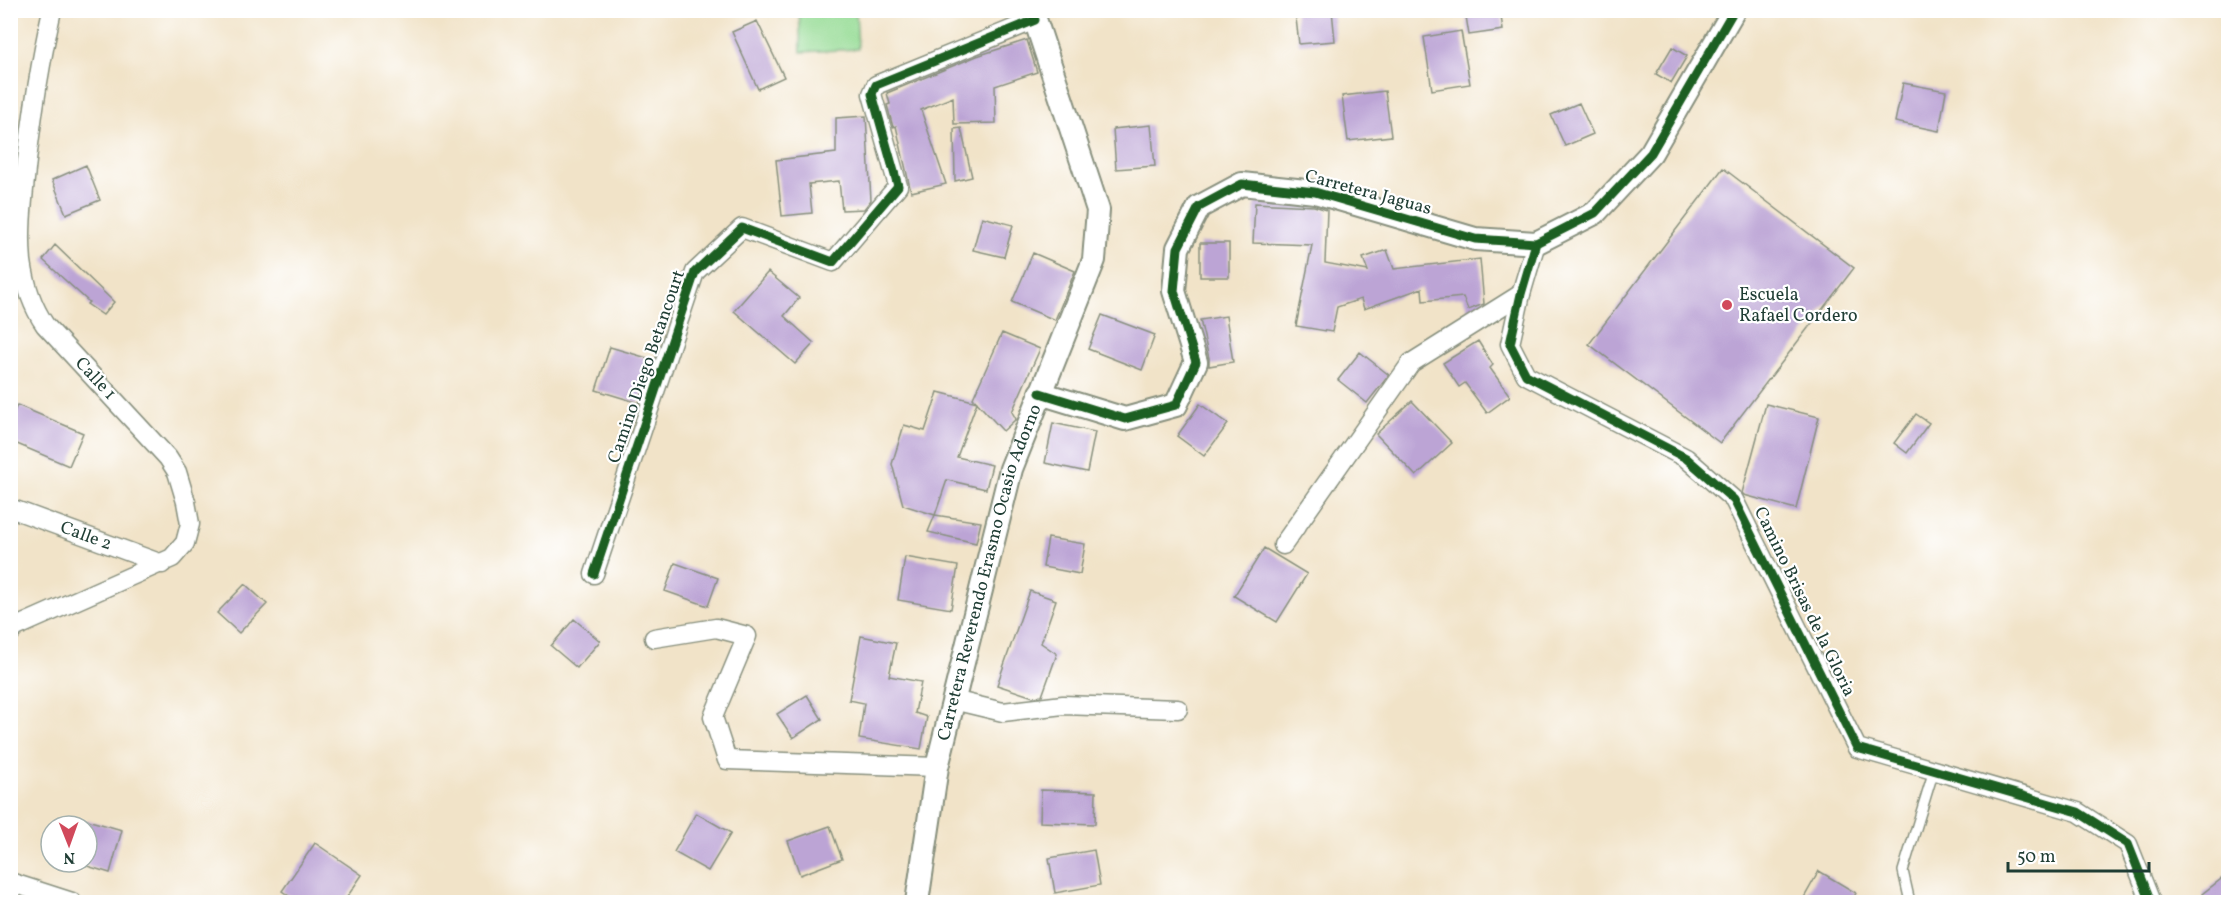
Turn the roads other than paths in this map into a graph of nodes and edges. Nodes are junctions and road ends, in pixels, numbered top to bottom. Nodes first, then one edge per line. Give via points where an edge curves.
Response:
1 (52, 10) edge
2 (1734, 10) edge
3 (1034, 15) edge
4 (1536, 243) junction
5 (1521, 294) junction
6 (1040, 393) junction
7 (10, 508) edge
8 (1283, 545) dead end
9 (162, 564) junction
10 (594, 574) dead end
11 (10, 633) edge
12 (654, 638) dead end
13 (953, 700) junction
14 (1178, 709) dead end
15 (937, 767) junction
16 (1934, 770) junction
17 (10, 882) edge
18 (2150, 902) edge
19 (72, 903) edge
20 (917, 903) edge
21 (1910, 903) edge

1 - 9 street, Calle 1 via 39,66 28,154 21,248 24,275 45,326 177,472 189,515 188,534 179,551
2 - 4 street via 1651,153 1595,213
3 - 6 street, Carretera Reverendo Erasmo Ocasio Adorno via 1098,210 1094,260
3 - 10 street, Camino Diego Betancourt via 876,85 872,94 898,186 833,262 742,228 695,272
4 - 5 street, Camino Brisas de la Gloria
4 - 6 street, Carretera Jaguas via 1475,239 1315,192 1242,184 1199,207 1178,248 1174,291 1196,362 1176,405 1125,419
5 - 8 street via 1411,363
5 - 16 street, Camino Brisas de la Gloria via 1510,344 1526,375 1686,458 1734,500 1857,748
6 - 13 street, Carretera Reverendo Erasmo Ocasio Adorno via 1011,469
7 - 9 street, Calle 2
9 - 11 street, Calle 1
12 - 15 street via 716,628 747,636 713,717 726,760
13 - 14 street via 1003,712 1063,705
13 - 15 street, Carretera Reverendo Erasmo Ocasio Adorno
15 - 20 street, Carretera Reverendo Erasmo Ocasio Adorno
16 - 18 street, Camino Brisas de la Gloria via 2078,813 2128,844
16 - 21 lane via 1903,871
17 - 19 street

